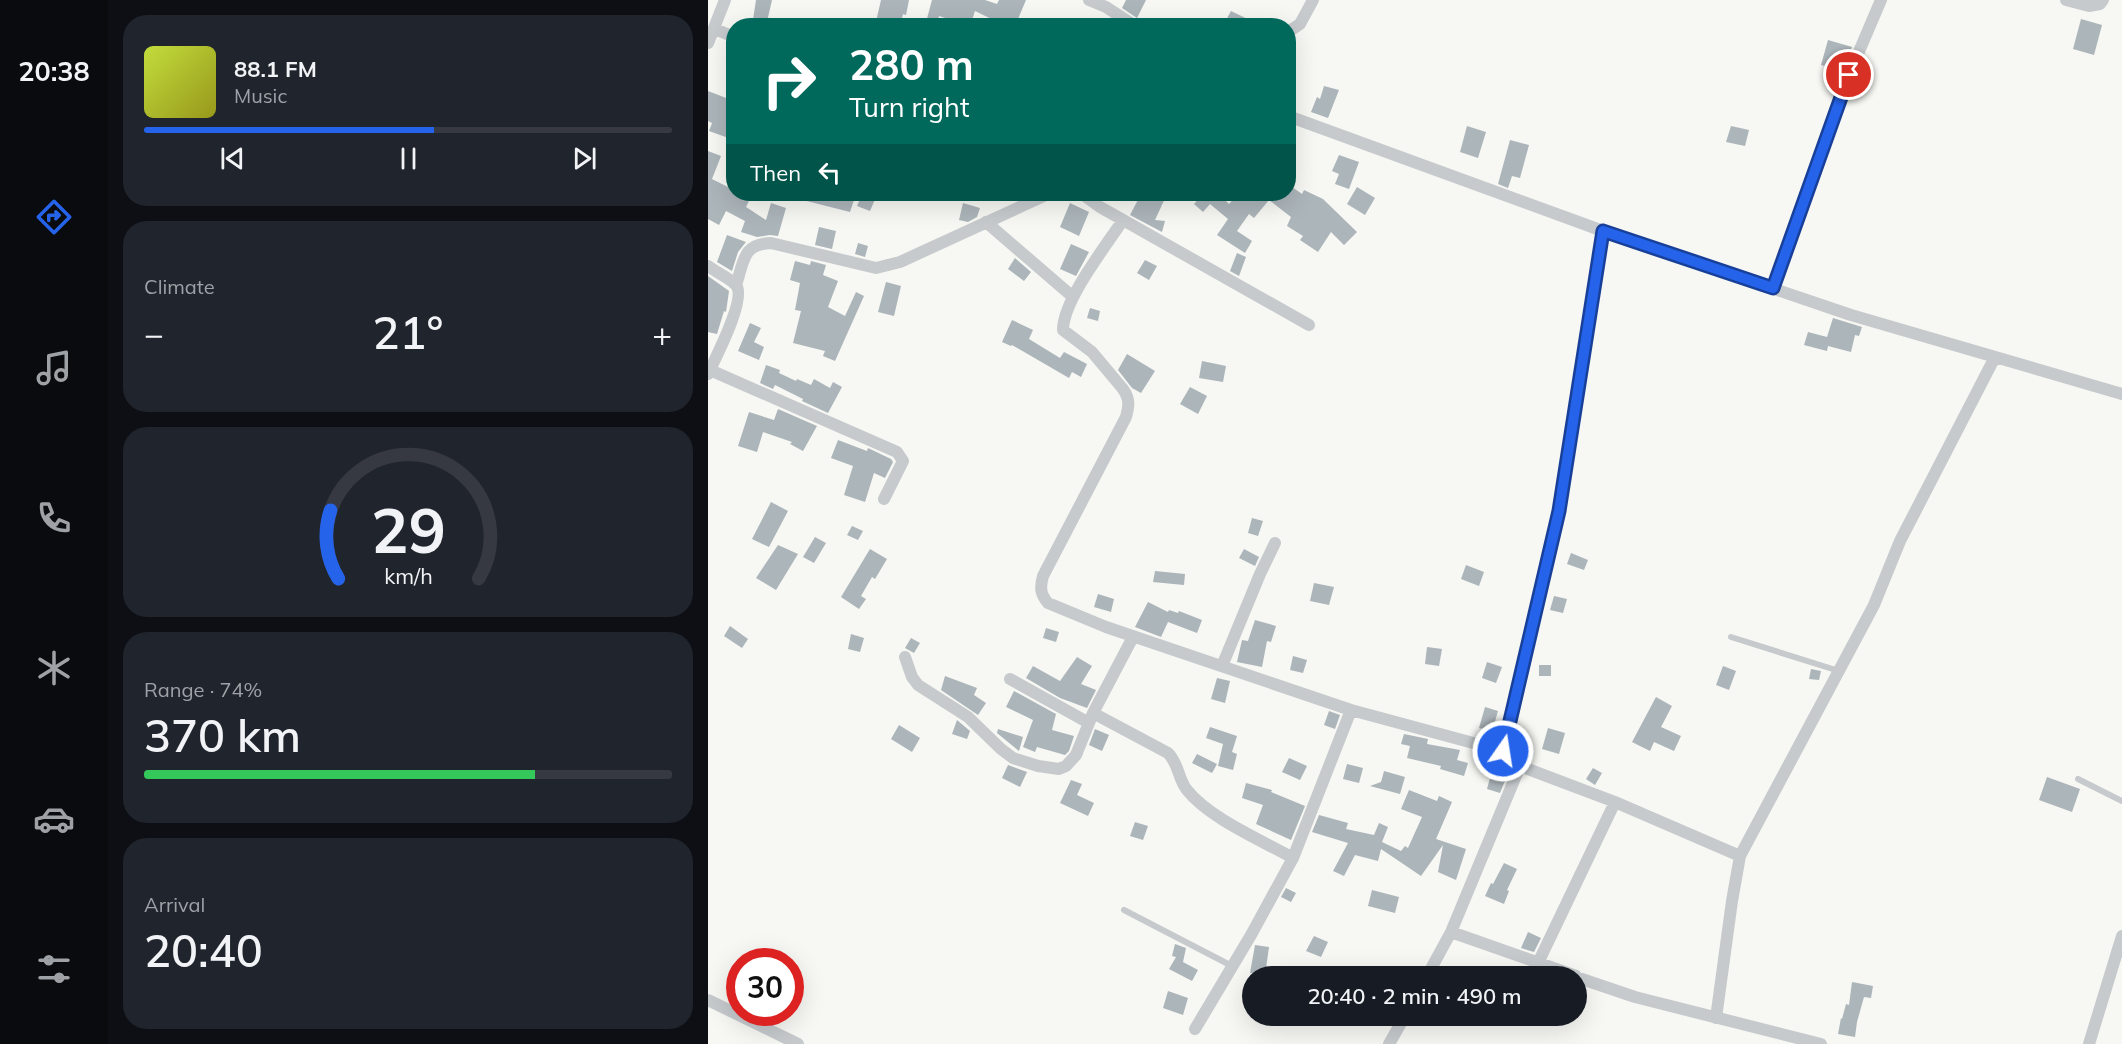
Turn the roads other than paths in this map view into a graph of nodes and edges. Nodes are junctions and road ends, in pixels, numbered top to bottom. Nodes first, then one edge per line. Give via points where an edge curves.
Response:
1 (725, 0) edge
2 (1089, 0) edge
3 (1312, 0) edge
4 (1881, 0) edge
5 (2066, 0) edge
6 (2103, 0) edge
7 (1123, 18) edge
8 (1296, 27) edge
9 (715, 29) junction
10 (726, 34) edge
11 (708, 43) edge
12 (1296, 119) edge
13 (1032, 201) edge
14 (1092, 201) edge
15 (1123, 220) junction
16 (986, 222) junction
17 (1603, 231) junction
18 (708, 266) edge
19 (736, 285) junction
20 (1773, 288) junction
21 (1073, 297) junction
22 (1309, 325) dead end
23 (1995, 357) junction
24 (709, 372) edge
25 (2122, 394) edge
26 (884, 499) dead end
27 (1275, 543) dead end
28 (1133, 637) junction
29 (1731, 637) dead end
30 (905, 657) dead end
31 (1222, 666) junction
32 (1839, 671) junction
33 (1010, 679) dead end
34 (1351, 710) junction
35 (1091, 718) junction
36 (1503, 751) junction
37 (1520, 766) junction
38 (2078, 779) dead end
39 (2122, 801) edge
40 (1615, 802) junction
41 (1740, 856) junction
42 (1293, 858) junction
43 (1124, 910) dead end
44 (1452, 932) junction
45 (2122, 936) edge
46 (1539, 963) junction
47 (1233, 966) junction
48 (1433, 966) edge
49 (1547, 966) edge
50 (1587, 981) edge
51 (708, 1000) edge
52 (1716, 1018) junction
53 (1399, 1026) edge
54 (1195, 1029) dead end
55 (798, 1044) edge
56 (1389, 1044) edge
57 (1821, 1044) edge
58 (2089, 1044) edge

1 - 9 street
2 - 7 street
3 - 8 street
4 - 20 street via 1849,75
5 - 6 street via 2089,6
9 - 10 street
9 - 11 street
12 - 17 street
13 - 16 street
14 - 15 street
15 - 21 street
15 - 22 street
16 - 19 street via 900,262 876,268 757,243 746,254
16 - 21 street
17 - 20 street
17 - 36 street via 1559,511
18 - 19 street
19 - 24 street via 736,309
20 - 23 street
21 - 28 street via 1063,330 1092,352 1123,389 1129,405 1043,576 1041,595 1048,603
23 - 25 street
23 - 32 street via 1900,541 1874,605
24 - 26 street via 897,452 903,461
27 - 31 street
28 - 31 street
28 - 35 street
29 - 32 lane
30 - 35 street via 918,685 968,717 1001,749 1024,763 1059,769 1066,766 1076,755
31 - 34 street
32 - 41 street
33 - 35 street
34 - 36 street
34 - 42 street
35 - 42 street via 1168,753 1175,760 1188,792 1214,814
36 - 37 street
37 - 40 street
37 - 44 street
38 - 39 lane
40 - 41 street
40 - 46 street
41 - 52 street
42 - 47 street
43 - 47 lane
44 - 46 street
44 - 48 street
45 - 58 street
46 - 49 street
47 - 54 street
50 - 52 street
51 - 55 street
52 - 57 street
53 - 56 street

